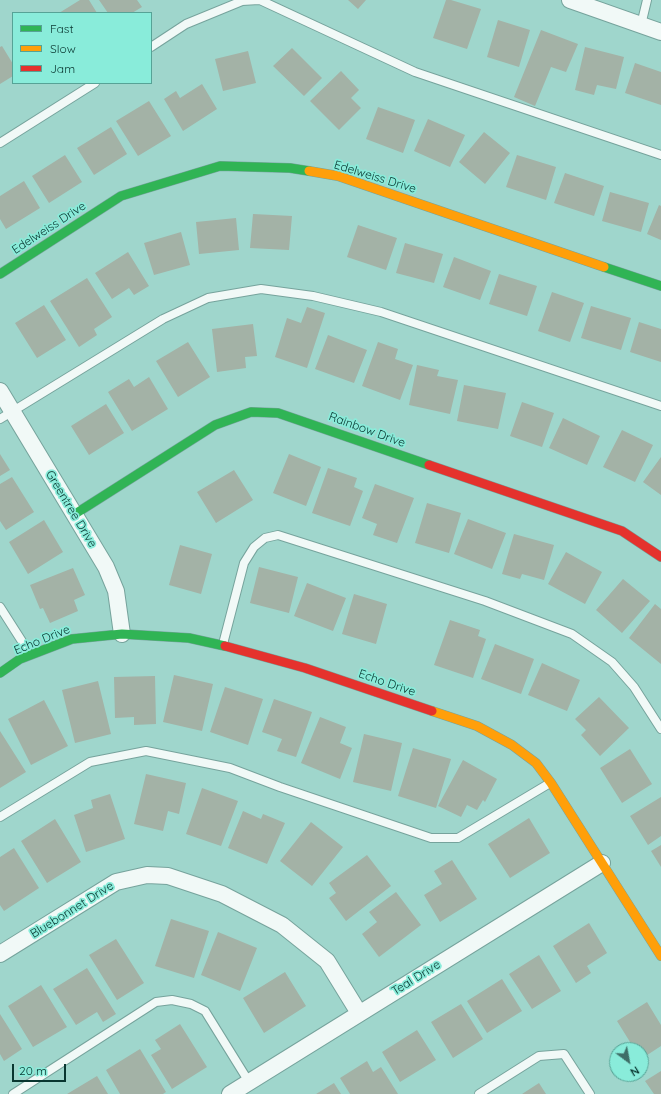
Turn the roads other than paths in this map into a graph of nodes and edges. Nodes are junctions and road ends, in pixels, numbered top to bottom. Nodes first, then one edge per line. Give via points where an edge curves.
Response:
1 (260, 0) edge
2 (570, 0) edge
3 (647, 0) edge
4 (641, 25) junction
5 (661, 32) edge
6 (152, 45) edge
7 (93, 84) edge
8 (0, 143) edge
9 (661, 155) edge
10 (0, 274) edge
11 (661, 286) edge
12 (0, 391) edge
13 (661, 406) edge
14 (6, 415) edge
15 (75, 514) junction
16 (661, 556) edge
17 (0, 607) edge
18 (122, 634) junction
19 (223, 645) junction
20 (27, 657) junction
21 (0, 673) edge
22 (661, 729) edge
23 (551, 783) junction
24 (0, 817) edge
25 (602, 863) junction
26 (0, 954) edge
27 (661, 956) edge
28 (359, 1013) junction
29 (249, 1082) junction
30 (13, 1094) edge
31 (230, 1094) edge
32 (479, 1094) edge
33 (590, 1094) edge

1 - 6 lane via 242,1 186,24
1 - 9 lane via 415,72
2 - 4 street
3 - 4 lane
4 - 5 street
7 - 8 lane
10 - 11 street, Edelweiss Drive via 121,196 220,166 290,168 338,176
12 - 14 street, Greentree Drive
13 - 14 lane via 380,312 312,296 260,289 208,298 163,319
14 - 15 street, Greentree Drive
15 - 16 street, Rainbow Drive via 215,425 250,412 278,413 622,531
15 - 18 street, Greentree Drive via 106,567 116,591
17 - 20 lane via 22,643
18 - 19 street, Echo Drive via 189,638
18 - 20 street, Echo Drive via 72,639
19 - 22 lane via 244,564 254,547 265,538 278,535 485,601 572,634 612,662 634,687
19 - 23 street, Echo Drive via 305,668 477,726 512,745 536,763
20 - 21 street, Echo Drive
23 - 24 lane via 458,838 431,838 230,768 146,751 90,762
23 - 25 street, Echo Drive
25 - 27 street, Echo Drive
25 - 28 street, Teal Drive
26 - 28 street, Bluebonnet Drive via 116,882 147,875 168,876 222,894 282,925 327,961
28 - 29 street, Teal Drive
29 - 30 lane via 205,1011 191,1004 172,1000 156,1002
29 - 31 street, Teal Drive
32 - 33 lane via 539,1056 564,1054

